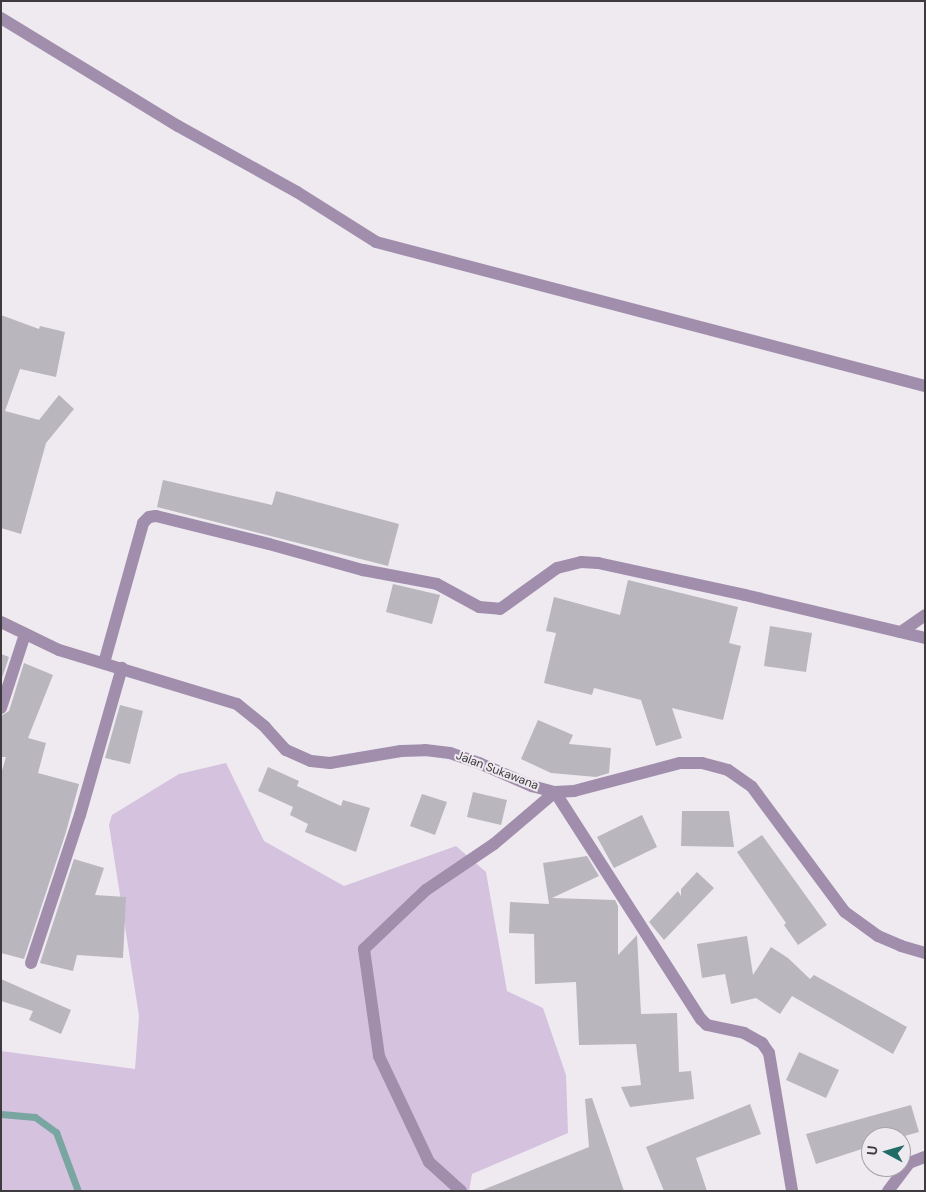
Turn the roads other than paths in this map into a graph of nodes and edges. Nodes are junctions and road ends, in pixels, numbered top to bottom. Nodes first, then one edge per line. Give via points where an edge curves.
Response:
1 (1, 18) edge
2 (925, 386) edge
3 (925, 615) edge
4 (1, 622) edge
5 (901, 632) junction
6 (25, 634) junction
7 (925, 638) edge
8 (104, 663) junction
9 (122, 668) junction
10 (1, 708) edge
11 (555, 792) junction
12 (925, 952) edge
13 (31, 963) dead end
14 (925, 1157) edge
15 (462, 1191) edge
16 (792, 1191) edge
17 (888, 1191) edge

1 - 2 street via 376,242
3 - 5 street
4 - 6 street, Jalan Sukawana
5 - 7 street
5 - 8 street via 598,563 581,562 557,568 500,609 479,607 437,584 363,570 156,516 149,517 144,523
6 - 8 street, Jalan Sukawana via 59,650
6 - 10 street
8 - 9 street, Jalan Sukawana
9 - 11 street, Jalan Sukawana via 237,704 286,750 311,761 330,763 402,751 450,753
9 - 13 street via 80,815
11 - 12 street, Jalan Sukawana via 574,791 680,763 728,770 752,787 845,912 878,936
11 - 15 street via 494,844 426,890 364,949 379,1056 429,1162
11 - 16 street via 701,1019 707,1025 744,1033 762,1042 769,1053
14 - 17 street via 909,1164

